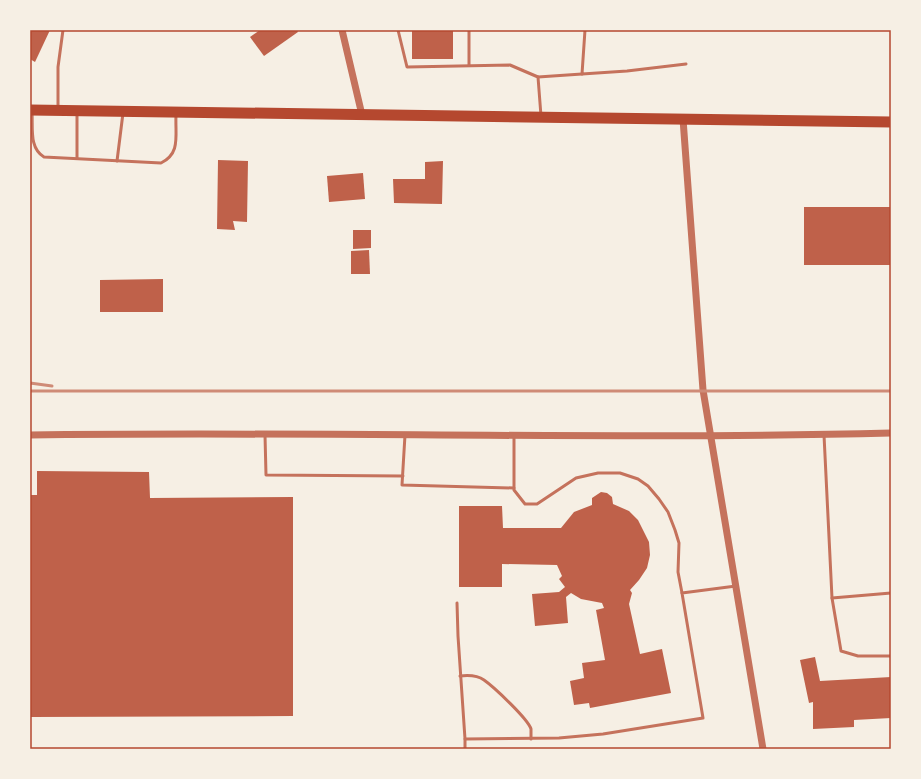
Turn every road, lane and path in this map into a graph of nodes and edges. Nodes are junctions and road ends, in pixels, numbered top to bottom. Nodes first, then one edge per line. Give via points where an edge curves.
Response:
1 (63, 30) edge
2 (342, 30) edge
3 (398, 30) edge
4 (469, 30) edge
5 (585, 30) edge
6 (686, 64) dead end
7 (468, 65) junction
8 (582, 74) junction
9 (538, 77) junction
10 (31, 110) edge
11 (58, 110) junction
12 (77, 111) junction
13 (124, 111) junction
14 (176, 111) junction
15 (362, 115) junction
16 (542, 118) junction
17 (682, 119) junction
18 (891, 122) edge
19 (76, 158) junction
20 (117, 161) junction
21 (891, 433) edge
22 (265, 434) junction
23 (405, 434) junction
24 (710, 434) junction
25 (30, 435) edge
26 (514, 435) junction
27 (824, 435) junction
28 (403, 476) junction
29 (514, 488) junction
30 (736, 586) junction
31 (682, 593) junction
32 (891, 593) edge
33 (832, 598) junction
34 (457, 603) dead end
35 (891, 656) edge
36 (460, 676) junction
37 (465, 739) junction
38 (531, 739) junction
39 (465, 749) edge
40 (763, 749) edge

1 - 11 lane via 58,67
2 - 15 street
3 - 7 lane via 407,67
4 - 7 lane
5 - 8 lane
6 - 8 lane
7 - 9 lane via 510,65
8 - 9 lane
9 - 16 lane
10 - 11 highway
10 - 19 lane via 34,146 38,153 44,156
11 - 12 highway
12 - 13 highway
12 - 19 lane
13 - 14 highway
13 - 20 lane
14 - 15 highway
14 - 20 lane via 175,150 171,158 161,163
15 - 16 highway
16 - 17 highway
17 - 18 highway
17 - 24 street via 702,382
19 - 20 lane
21 - 27 street
22 - 23 street
22 - 25 street
22 - 28 lane via 266,475
23 - 26 street
23 - 28 lane
24 - 26 street
24 - 27 street
24 - 30 street
26 - 29 lane
27 - 33 lane
28 - 29 lane via 402,485
29 - 31 lane via 525,504 530,505 540,502 576,478 598,473 620,473 638,479 659,499 676,530
30 - 31 lane
30 - 40 street
31 - 38 lane via 703,718 604,734
32 - 33 lane
33 - 35 lane via 841,650 858,656
34 - 36 lane
36 - 37 lane
36 - 38 lane via 473,676 484,680 527,722 531,729
37 - 38 lane
37 - 39 lane

